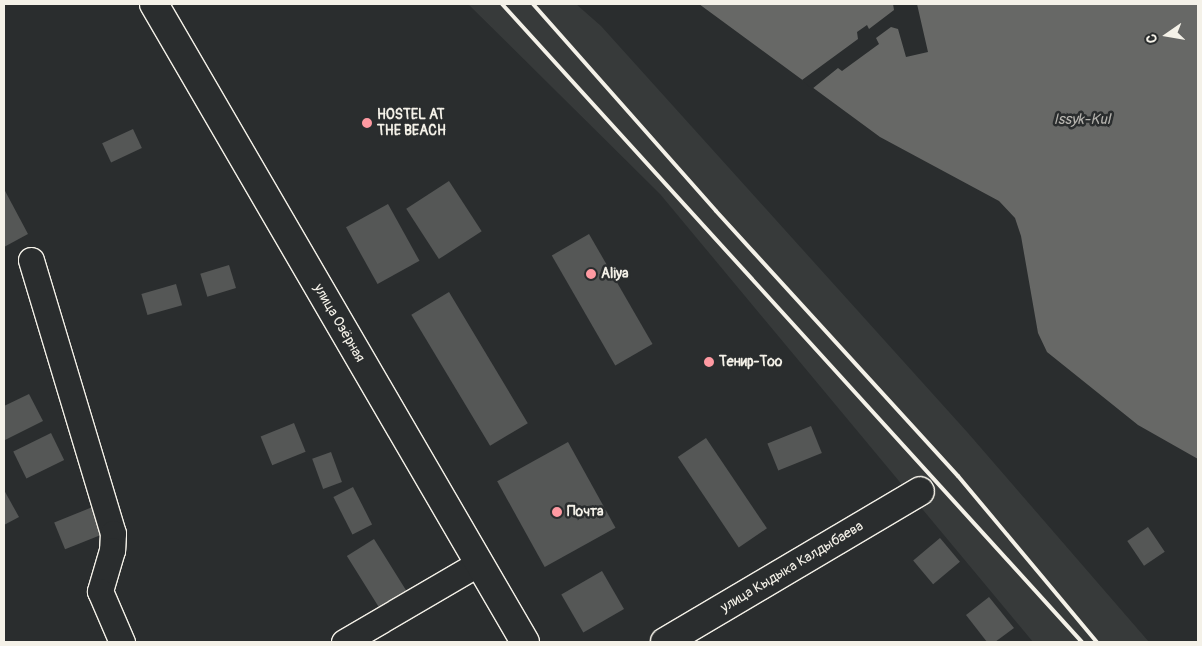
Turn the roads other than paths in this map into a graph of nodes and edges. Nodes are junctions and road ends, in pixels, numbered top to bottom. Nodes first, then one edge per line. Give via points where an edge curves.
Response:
1 (154, 4) edge
2 (31, 260) dead end
3 (920, 491) dead end
4 (479, 563) junction
5 (122, 642) edge
6 (344, 642) edge
7 (525, 642) edge
8 (665, 642) edge

1 - 4 street, улица Озёрная
2 - 5 street via 113,533 112,550 100,591
3 - 8 street, улица Кыдыка Калдыбаева
4 - 6 street
4 - 7 street, улица Озёрная

